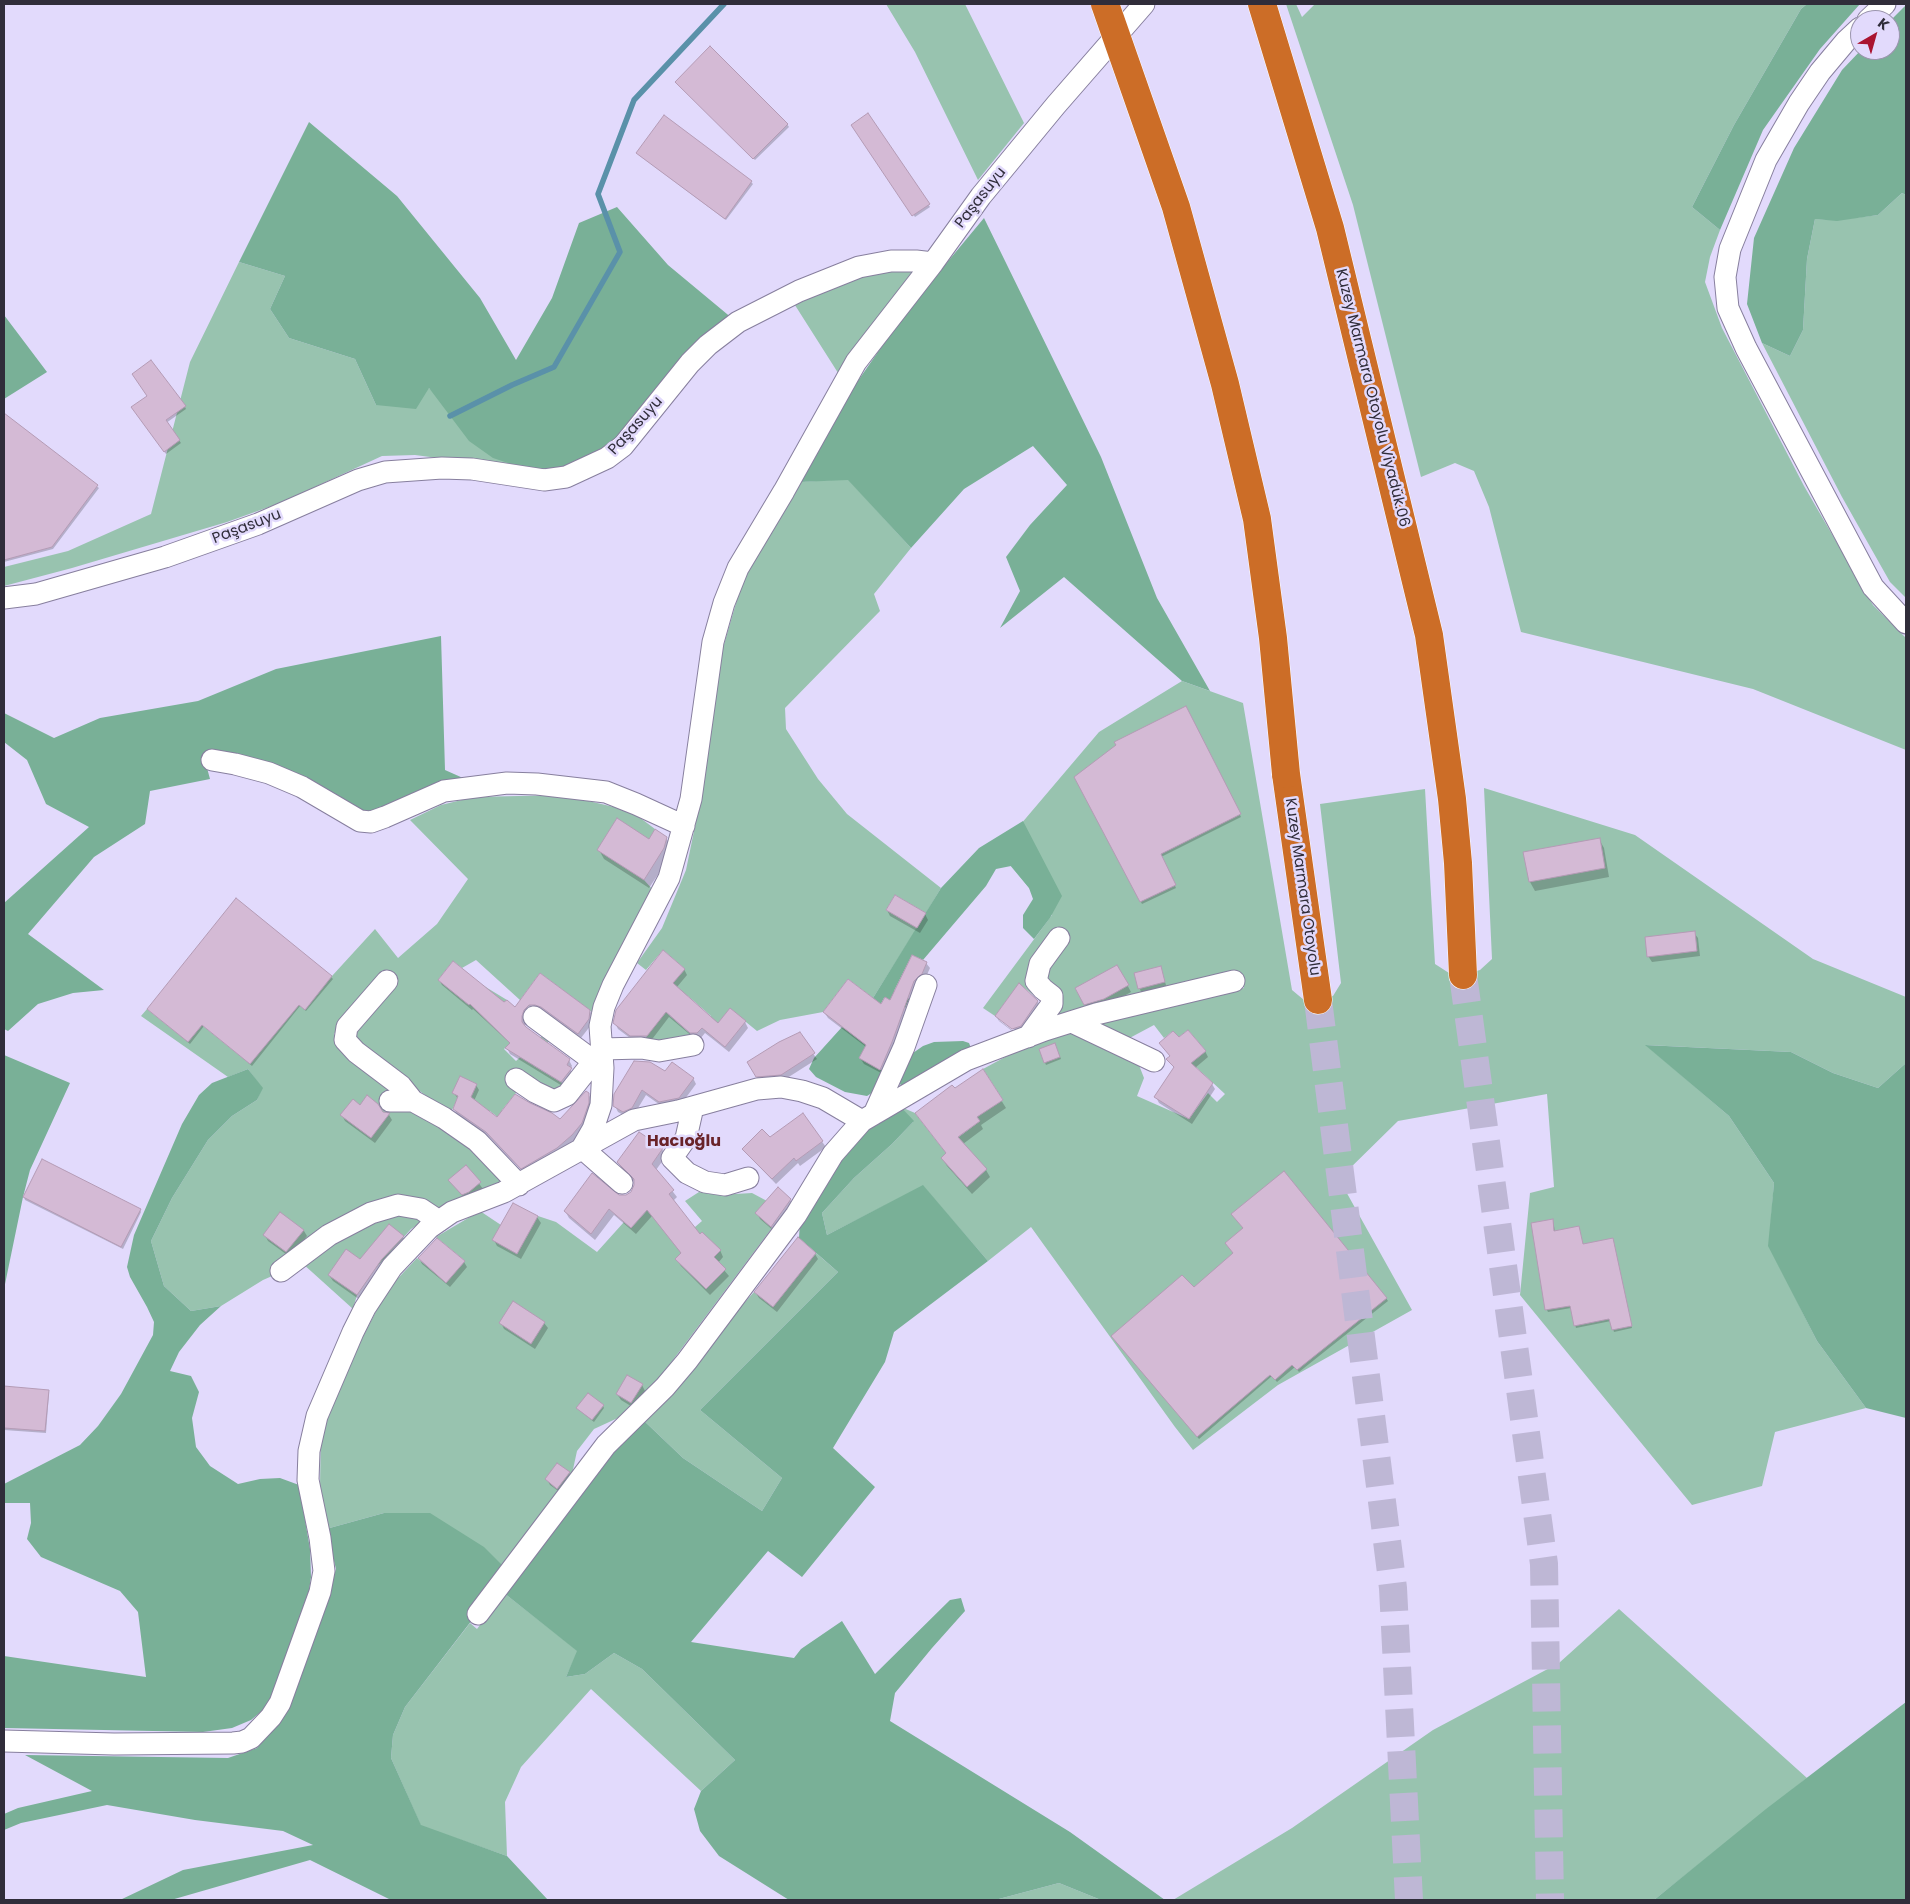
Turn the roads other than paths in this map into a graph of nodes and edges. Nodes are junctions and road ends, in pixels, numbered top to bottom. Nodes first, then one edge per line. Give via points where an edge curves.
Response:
1 (1105, 4) edge
2 (1144, 4) edge
3 (1262, 4) edge
4 (1850, 37) edge
5 (933, 263) junction
6 (4, 598) edge
7 (1906, 624) edge
8 (212, 760) dead end
9 (684, 826) junction
10 (1059, 938) dead end
11 (1463, 975) tunnel mouth
12 (1234, 981) dead end
13 (386, 982) dead end
14 (926, 984) dead end
15 (1318, 1000) tunnel mouth
16 (534, 1017) dead end
17 (1072, 1022) junction
18 (1028, 1037) junction
19 (693, 1045) dead end
20 (599, 1060) junction
21 (1154, 1061) dead end
22 (516, 1079) dead end
23 (390, 1101) dead end
24 (413, 1101) junction
25 (693, 1107) junction
26 (868, 1118) junction
27 (582, 1148) junction
28 (748, 1178) dead end
29 (622, 1183) dead end
30 (519, 1185) junction
31 (439, 1221) junction
32 (281, 1271) dead end
33 (478, 1614) dead end
34 (4, 1741) edge

1 - 15 highway, Kuzey Marmara Otoyolu, bridge via 1176,208 1225,384 1258,519 1286,774
2 - 5 street, Paşasuyu via 981,196
3 - 11 highway, Kuzey Marmara Otoyolu Viyadük.06 via 1330,228 1429,635 1452,799
4 - 7 street via 1820,72 1766,160 1730,249 1725,277 1728,308 1751,356 1873,587
5 - 6 street, Paşasuyu via 891,261 859,267 799,291 738,322 708,344 690,363 623,446 607,458 566,477 544,480 472,469 442,468 385,472 358,480 258,524 165,557 36,594
5 - 9 street via 856,362 738,568 713,642 691,800
8 - 9 street via 269,773 302,786 360,821 371,822 385,817 444,791 507,783 606,792
9 - 20 street via 669,878 604,1007
10 - 18 street via 1040,964 1036,981 1052,996 1052,1004
12 - 17 street
13 - 24 street via 347,1027 345,1040 401,1086
14 - 26 street via 904,1047
16 - 20 street
17 - 18 street
17 - 21 street
18 - 26 street via 966,1060
19 - 20 street via 659,1052 641,1048
20 - 22 street via 567,1095 554,1101
20 - 27 street via 601,1105
23 - 24 street
24 - 30 street via 477,1141
25 - 26 street via 757,1089 781,1088 823,1098
25 - 27 street via 634,1120
25 - 28 street via 686,1138 672,1158 687,1173 705,1182 725,1184
26 - 33 street via 833,1154 796,1215 687,1361 606,1445
27 - 29 street
27 - 30 street
30 - 31 street via 452,1212
31 - 32 street via 420,1209 398,1205 371,1213 329,1235
31 - 34 street via 406,1251 379,1284 353,1332 317,1416 309,1451 308,1480 324,1571 320,1592 280,1703 271,1717 251,1738 234,1743

